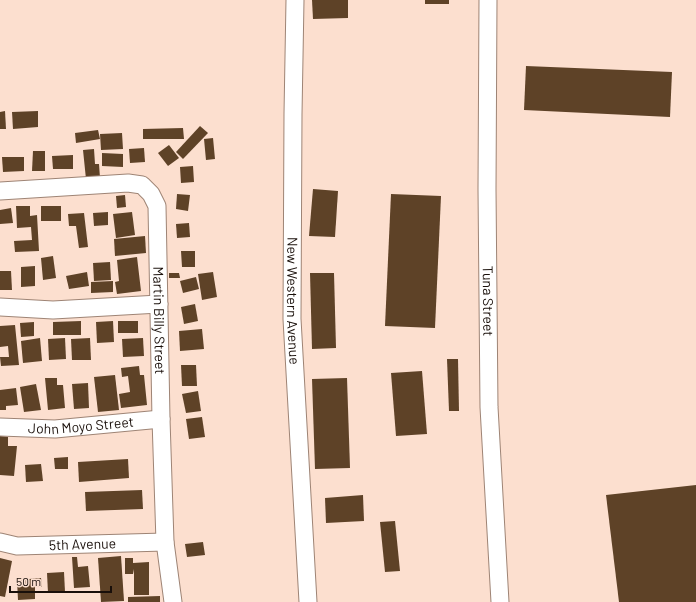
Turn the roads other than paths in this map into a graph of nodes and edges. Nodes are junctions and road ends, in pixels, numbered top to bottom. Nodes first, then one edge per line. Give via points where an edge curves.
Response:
1 (295, 0) edge
2 (488, 0) edge
3 (0, 191) edge
4 (159, 304) junction
5 (0, 307) edge
6 (161, 419) junction
7 (0, 427) edge
8 (0, 542) edge
9 (165, 542) junction
10 (173, 602) edge
11 (308, 602) edge
12 (500, 602) edge

1 - 11 street, New Western Avenue via 292,319
2 - 12 street, Tuna Street via 489,407
3 - 4 street, Martin Billy Street via 128,183 142,185 152,194 157,206
4 - 5 street via 52,310
4 - 6 street, Martin Billy Street
6 - 7 street, John Moyo Street via 55,429
6 - 9 street, Martin Billy Street
8 - 9 street, 5th Avenue via 17,546
9 - 10 street, Martin Billy Street

